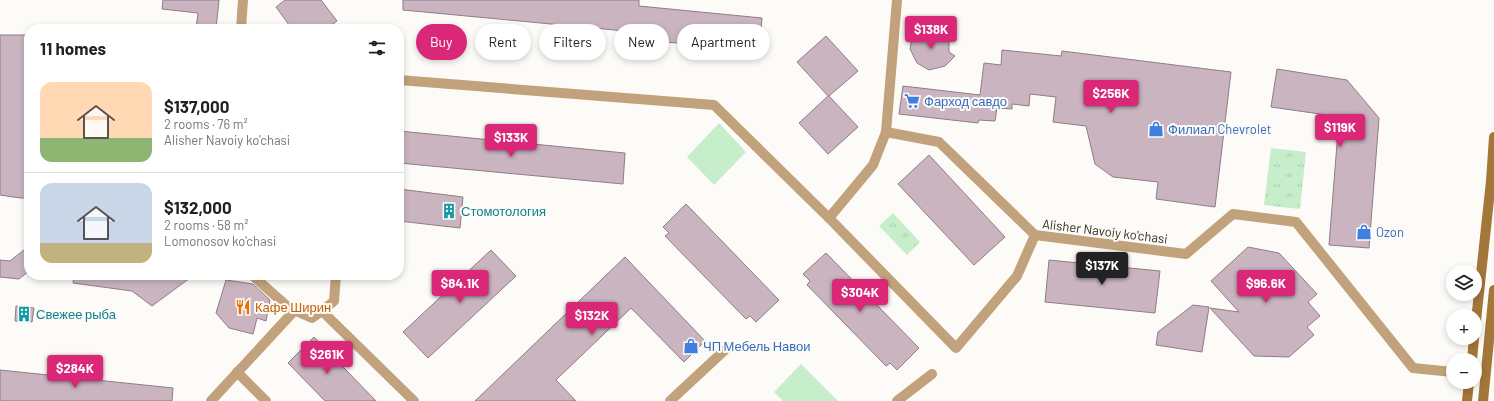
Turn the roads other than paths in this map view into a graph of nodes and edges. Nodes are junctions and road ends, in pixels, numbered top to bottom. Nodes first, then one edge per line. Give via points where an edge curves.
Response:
1 (243, 0) edge
2 (897, 0) edge
3 (241, 24) edge
4 (404, 80) edge
5 (886, 132) junction
6 (1494, 137) edge
7 (829, 218) junction
8 (1035, 235) junction
9 (258, 280) edge
10 (336, 280) edge
11 (1494, 290) edge
12 (1477, 309) edge
13 (295, 310) junction
14 (322, 311) junction
15 (727, 348) dead end
16 (1446, 371) edge
17 (237, 372) junction
18 (932, 374) dead end
19 (1469, 389) edge
20 (211, 401) edge
21 (266, 401) edge
22 (414, 401) edge
23 (670, 401) edge
24 (897, 401) edge
25 (1467, 401) edge
26 (1483, 401) edge

1 - 3 street
2 - 5 street
4 - 7 street via 714,105
5 - 7 street via 873,165
5 - 8 street, Alisher Navoiy ko'chasi via 939,142
6 - 12 main road
7 - 8 street via 956,348 1017,276
8 - 16 street, Alisher Navoiy ko'chasi via 1186,254 1233,214 1296,222 1413,368
9 - 13 street via 289,308
10 - 14 street via 334,301
11 - 26 main road
13 - 14 street via 312,318
13 - 17 street
14 - 22 street
15 - 23 street
17 - 20 street
17 - 21 street
18 - 24 street
19 - 25 main road

